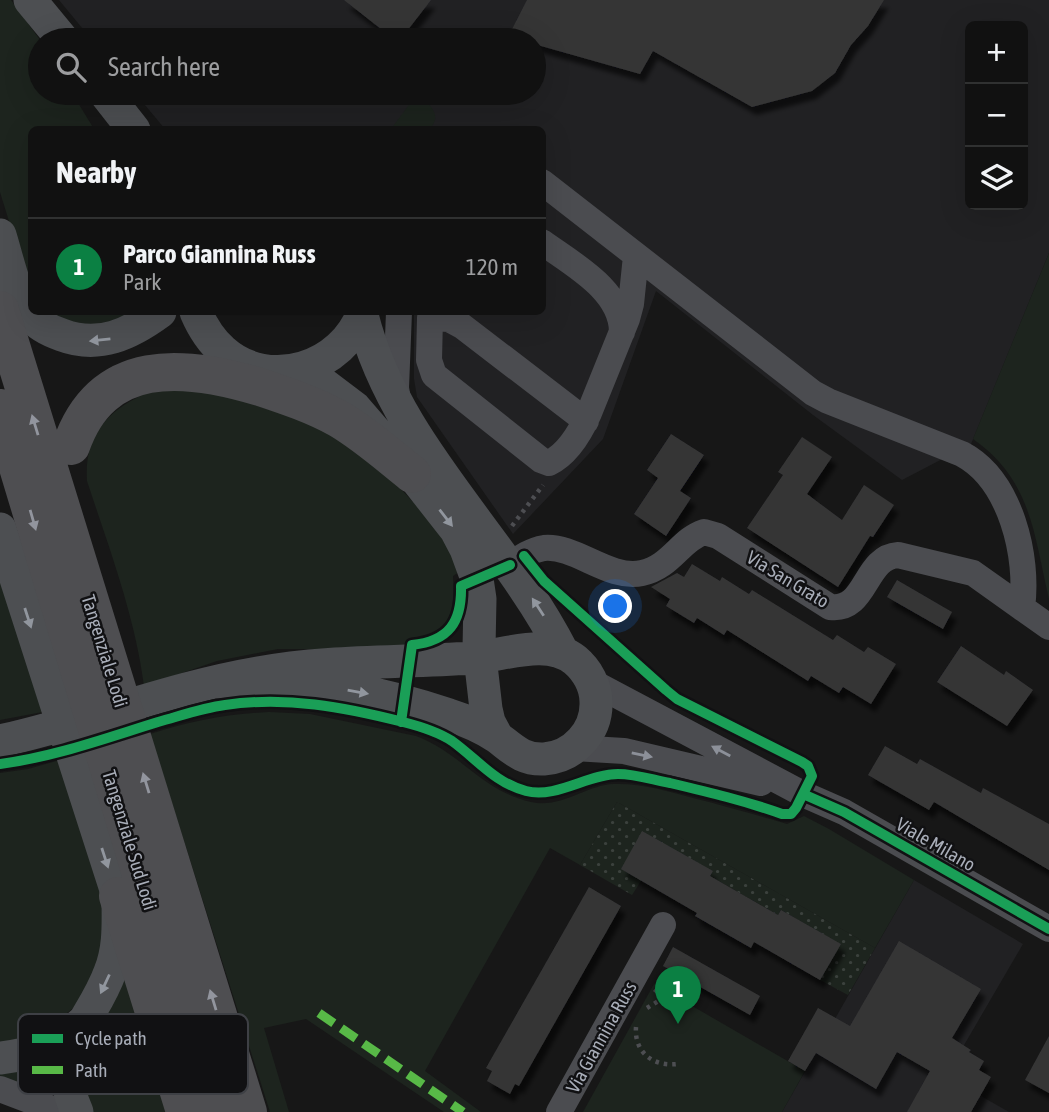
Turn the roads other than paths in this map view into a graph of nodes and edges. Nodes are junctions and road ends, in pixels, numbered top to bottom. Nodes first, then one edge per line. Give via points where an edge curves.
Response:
1 (30, 0) edge
2 (52, 28) edge
3 (102, 105) edge
4 (114, 105) edge
5 (114, 126) edge
6 (131, 126) edge
7 (546, 185) edge
8 (0, 235) edge
9 (546, 245) edge
10 (645, 263) junction
11 (597, 283) junction
12 (0, 310) edge
13 (28, 311) edge
14 (31, 315) edge
15 (156, 315) edge
16 (198, 315) edge
17 (362, 315) edge
18 (363, 315) edge
19 (399, 315) edge
20 (430, 315) edge
21 (624, 325) junction
22 (223, 352) junction
23 (294, 371) junction
24 (0, 408) edge
25 (399, 409) junction
26 (586, 421) junction
27 (71, 446) junction
28 (412, 474) junction
29 (0, 529) edge
30 (517, 560) junction
31 (87, 595) junction
32 (1022, 608) junction
33 (480, 619) junction
34 (1049, 627) edge
35 (527, 650) junction
36 (563, 653) junction
37 (481, 657) junction
38 (439, 660) junction
39 (217, 682) junction
40 (592, 682) junction
41 (486, 696) junction
42 (497, 737) junction
43 (1, 741) edge
44 (574, 748) junction
45 (803, 794) junction
46 (118, 896) junction
47 (663, 925) dead end
48 (1049, 929) edge
49 (89, 1014) edge
50 (155, 1014) edge
51 (183, 1014) edge
52 (217, 1014) edge
53 (18, 1055) edge
54 (0, 1058) edge
55 (0, 1089) edge
56 (70, 1094) edge
57 (179, 1094) edge
58 (208, 1094) edge
59 (242, 1094) edge
60 (60, 1112) edge
61 (77, 1112) edge
62 (185, 1112) edge
63 (213, 1112) edge
64 (248, 1112) edge
65 (559, 1112) edge

1 - 2 main road
3 - 5 main road
4 - 6 main road
7 - 10 street
13 -> 8 main road
9 - 11 street
10 - 11 street via 606,285
10 - 21 street
10 - 32 street via 813,393 982,466 1003,498 1015,532 1024,575
11 - 21 street
31 -> 12 highway, Tangenziale Lodi
15 -> 14 main road via 106,340 90,341 50,331
16 - 22 main road
17 - 23 main road via 336,352
18 - 25 main road via 370,347
19 - 25 street
20 - 26 street via 462,326
20 - 26 street via 429,360 434,375 531,452 550,463
21 - 26 street
22 - 23 main road via 269,372
22 - 27 highway via 167,352 139,359 110,375 79,411
23 - 28 main road via 318,380 355,408
24 -> 51 highway, Tangenziale Sud Lodi
25 - 30 main road via 428,453
27 - 28 highway via 87,413 123,381 166,371 200,373 295,398 337,418
27 - 31 highway via 90,540
28 -> 33 main road via 466,549 477,579
29 -> 46 main road
30 - 32 street, Via San Grato via 536,550 552,549 623,573 645,573 704,532 718,536 830,607 851,603 880,561 898,555 968,570
36 -> 30 main road
52 -> 31 highway, Tangenziale Lodi
32 - 34 street, Via San Grato
33 - 37 main road
33 - 38 main road via 460,649
35 - 36 main road
35 - 37 main road
35 - 41 main road via 497,669
36 - 40 main road via 580,665
37 - 38 main road
37 - 41 main road
38 - 39 main road via 332,663
39 -> 42 main road via 275,680 374,695 449,715
39 - 43 main road
40 - 44 main road via 594,718 587,735
45 -> 40 street
41 - 42 main road via 489,722
42 - 44 main road via 510,749 534,758 559,756
44 -> 45 street via 624,751
45 - 48 street, Viale Milano via 844,812
46 -> 49 main road via 116,951
46 - 50 highway
47 - 65 street, Via Giannina Russ
53 - 54 main road
55 - 60 street
56 - 61 main road
57 - 62 highway
58 -> 63 highway, Tangenziale Sud Lodi
64 -> 59 highway, Tangenziale Lodi

